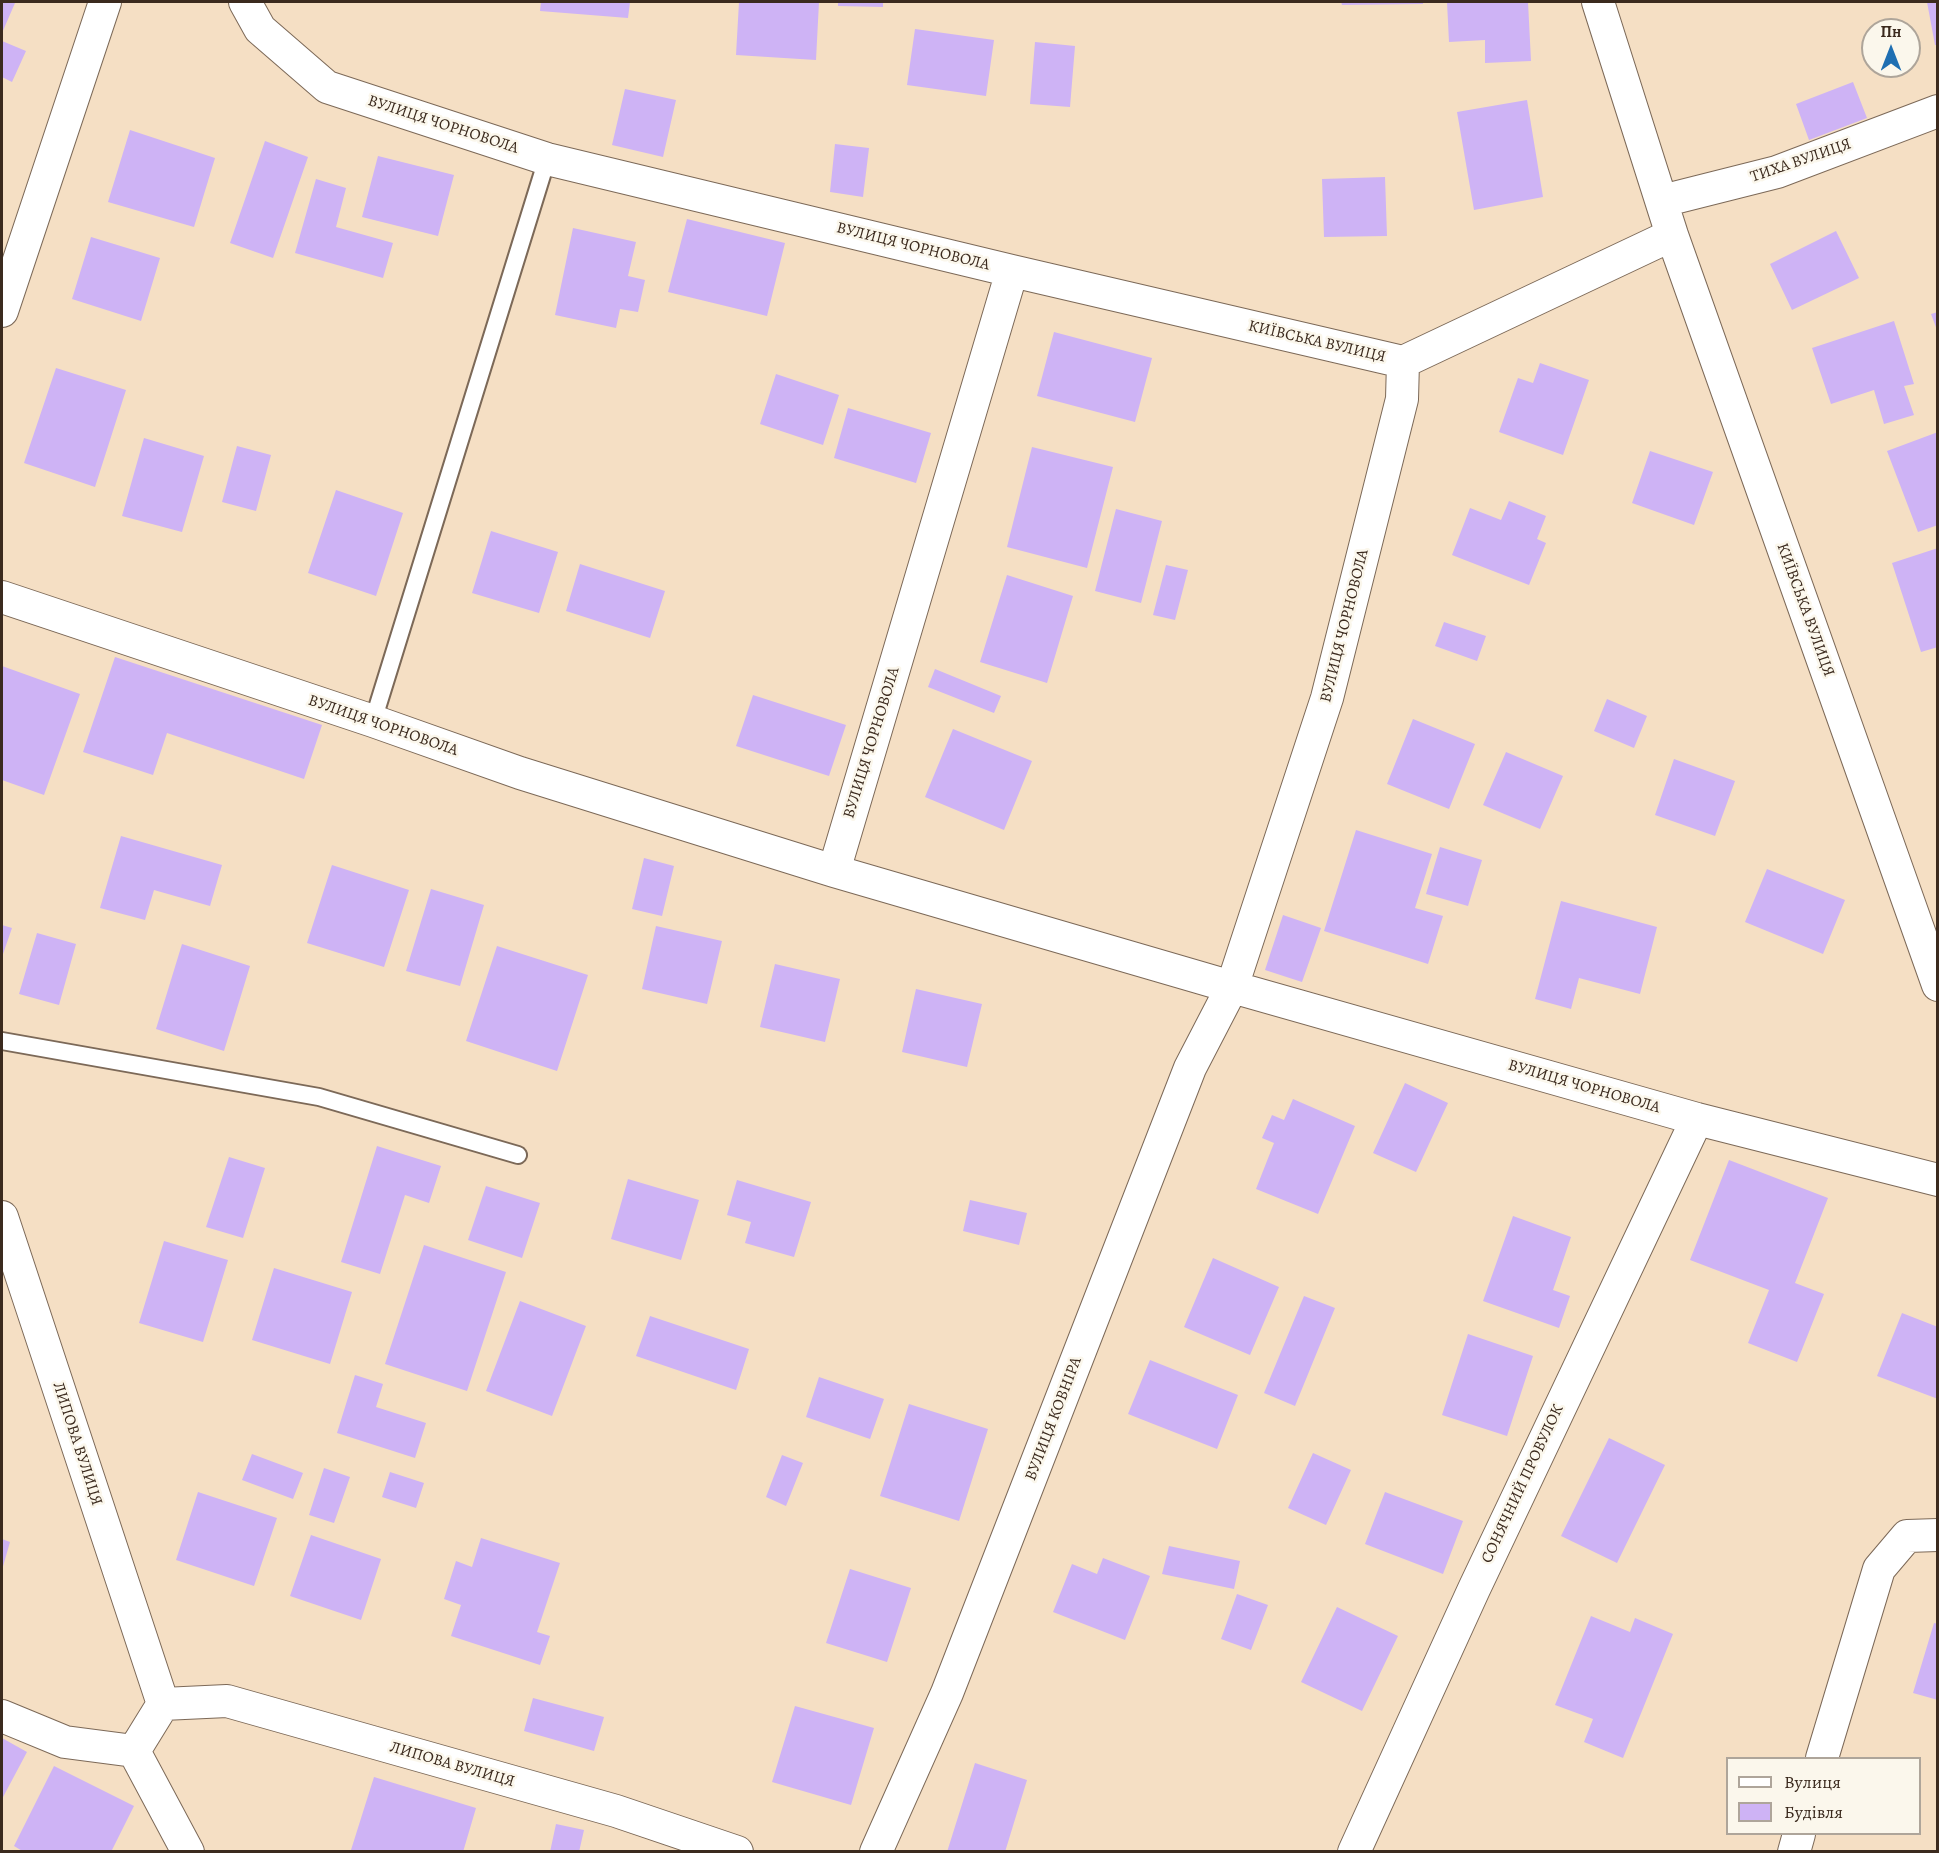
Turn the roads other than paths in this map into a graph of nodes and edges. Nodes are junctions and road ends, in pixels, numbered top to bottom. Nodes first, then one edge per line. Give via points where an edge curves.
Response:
1 (105, 2) edge
2 (245, 2) edge
3 (1598, 2) edge
4 (1938, 111) edge
5 (547, 159) junction
6 (1662, 201) junction
7 (1672, 235) junction
8 (1012, 271) junction
9 (2, 311) edge
10 (1403, 362) junction
11 (2, 597) edge
12 (373, 721) junction
13 (834, 871) junction
14 (1938, 985) edge
15 (1232, 987) junction
16 (2, 1041) edge
17 (1697, 1119) junction
18 (518, 1155) dead end
19 (1938, 1180) edge
20 (2, 1217) edge
21 (1938, 1535) edge
22 (163, 1704) junction
23 (2, 1716) edge
24 (134, 1751) junction
25 (1822, 1757) edge
26 (1798, 1835) edge
27 (188, 1851) edge
28 (737, 1851) edge
29 (876, 1851) edge
30 (1354, 1851) edge
31 (1794, 1851) edge

1 - 9 street
2 - 5 street, ВУЛИЦЯ ЧОРНОВОЛА via 260,29 327,87
3 - 6 street, КИЇВСЬКА ВУЛИЦЯ
4 - 6 street, ТИХА ВУЛИЦЯ via 1777,172
5 - 8 street, ВУЛИЦЯ ЧОРНОВОЛА
5 - 12 lane
6 - 7 street, КИЇВСЬКА ВУЛИЦЯ
7 - 10 street, КИЇВСЬКА ВУЛИЦЯ
7 - 14 street, КИЇВСЬКА ВУЛИЦЯ
8 - 10 street, КИЇВСЬКА ВУЛИЦЯ
8 - 13 street, ВУЛИЦЯ ЧОРНОВОЛА
10 - 15 street, ВУЛИЦЯ ЧОРНОВОЛА via 1402,399 1327,698
11 - 12 street, ВУЛИЦЯ ЧОРНОВОЛА
12 - 13 street, ВУЛИЦЯ ЧОРНОВОЛА via 520,773
13 - 15 street, ВУЛИЦЯ ЧОРНОВОЛА
15 - 17 street, ВУЛИЦЯ ЧОРНОВОЛА
15 - 29 street, ВУЛИЦЯ КОВНІРА via 1190,1068 947,1693
16 - 18 lane via 319,1097
17 - 19 street, ВУЛИЦЯ ЧОРНОВОЛА
17 - 30 street, СОНЯЧНИЙ ПРОВУЛОК
20 - 22 street, ЛИПОВА ВУЛИЦЯ
21 - 25 street via 1907,1536 1879,1569
22 - 24 street
22 - 28 street, ЛИПОВА ВУЛИЦЯ via 227,1701 616,1811
23 - 24 street via 65,1742
24 - 27 street
26 - 31 street

